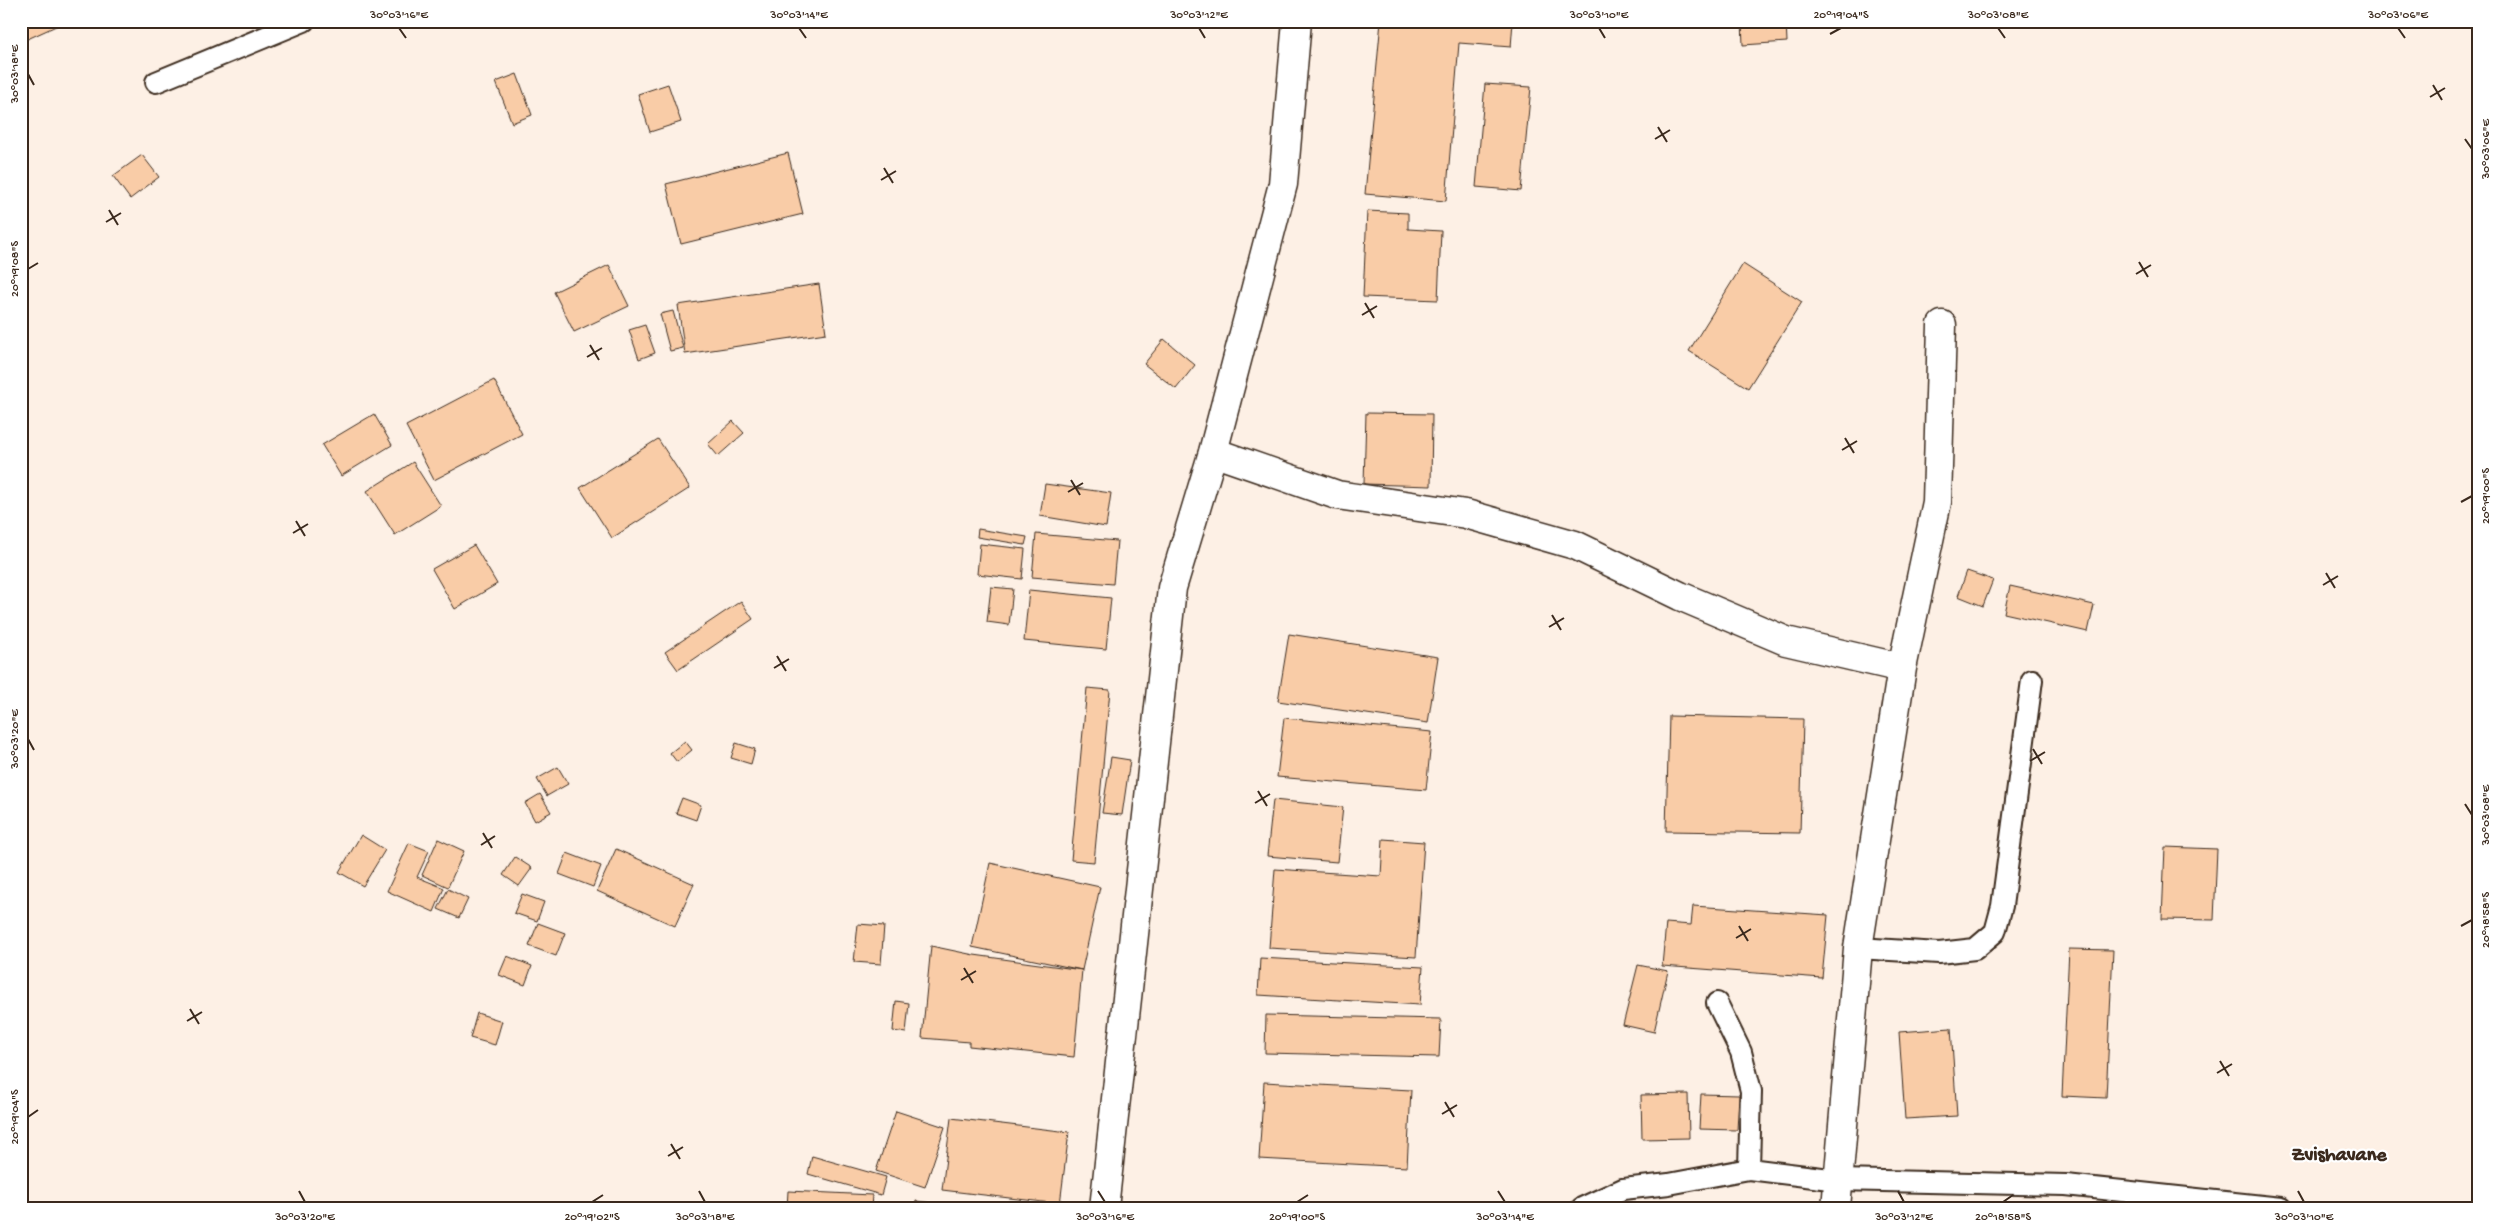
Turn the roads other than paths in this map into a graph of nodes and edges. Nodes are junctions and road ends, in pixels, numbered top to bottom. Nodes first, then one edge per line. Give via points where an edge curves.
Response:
1 (304, 21) edge
2 (1298, 21) edge
3 (156, 82) dead end
4 (1942, 325) dead end
5 (1213, 452) junction
6 (1902, 668) junction
7 (2032, 680) dead end
8 (1858, 948) junction
9 (1716, 1004) dead end
10 (1749, 1169) junction
11 (1838, 1180) junction
12 (1104, 1208) edge
13 (1582, 1208) edge
14 (1836, 1208) edge
15 (2281, 1208) edge

1 - 3 lane
2 - 5 street via 1283,184
4 - 6 street via 1937,502
5 - 6 street via 1337,495 1466,514 1575,545 1680,596 1786,641
5 - 12 street via 1172,588
6 - 8 street
7 - 8 lane via 2002,906 1995,932 1975,949 1948,952
8 - 11 street
9 - 10 lane via 1741,1052 1751,1091
10 - 11 lane
10 - 13 lane via 1623,1189
11 - 14 street
11 - 15 lane via 2066,1185

